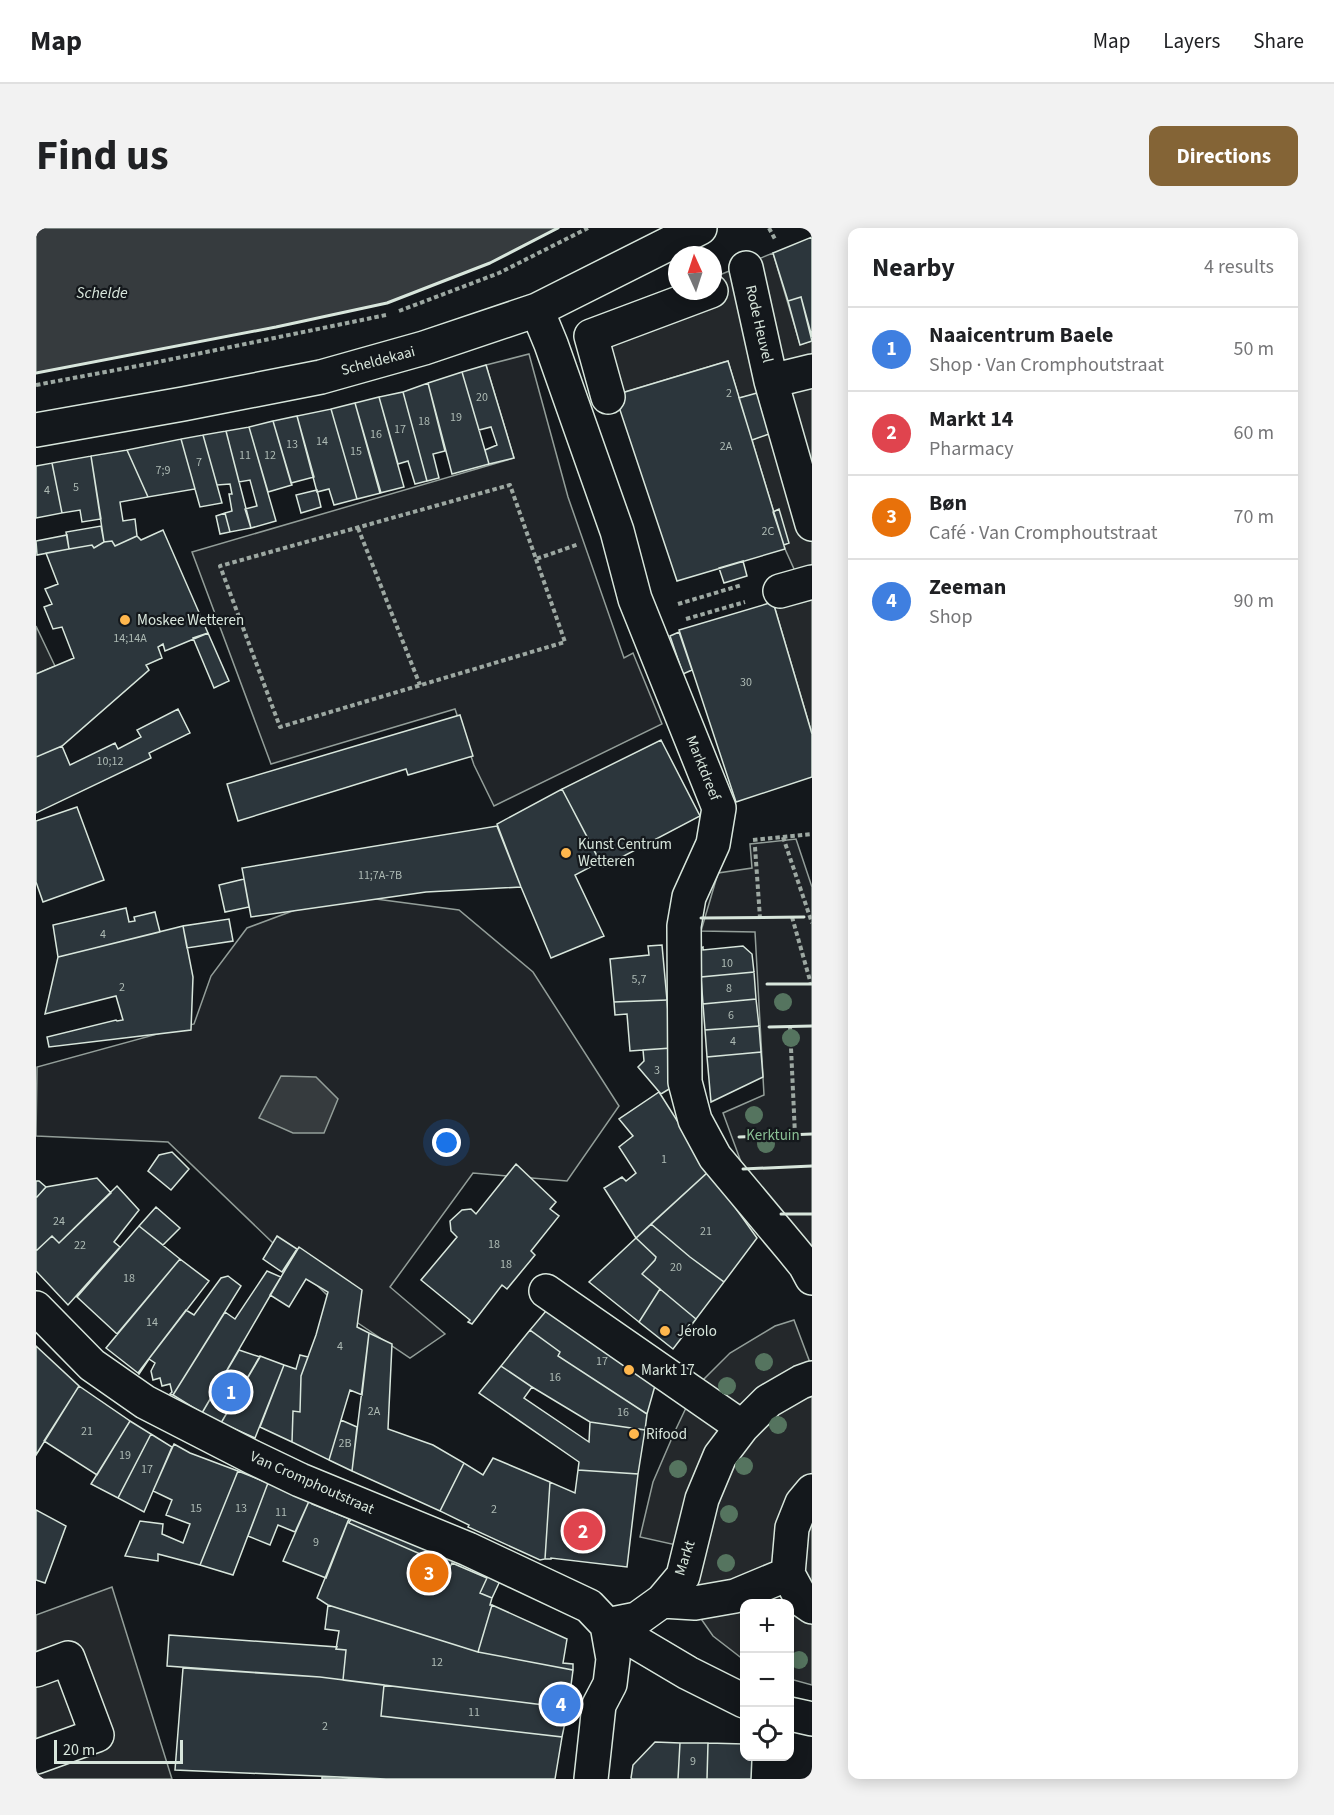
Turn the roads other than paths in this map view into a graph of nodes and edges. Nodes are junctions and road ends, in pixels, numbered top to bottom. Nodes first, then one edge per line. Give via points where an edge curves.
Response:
1 (668, 274) edge
2 (722, 284) edge
3 (668, 289) edge
4 (537, 310) junction
5 (812, 371) edge
6 (771, 381) junction
7 (608, 397) dead end
8 (36, 430) edge
9 (812, 524) edge
10 (812, 1278) edge
11 (546, 1291) dead end
12 (36, 1308) edge
13 (812, 1378) edge
14 (742, 1426) junction
15 (812, 1491) edge
16 (788, 1574) junction
17 (662, 1601) junction
18 (812, 1607) edge
19 (607, 1625) junction
20 (36, 1670) edge
21 (740, 1699) edge
22 (794, 1715) edge
23 (812, 1719) edge
24 (36, 1757) edge
25 (591, 1779) edge

1 - 4 street, Scheldekaai
2 - 6 street, Rode Heuvel
3 - 7 street via 591,336
4 - 8 street, Scheldekaai via 321,377
4 - 10 street, Marktdreef via 617,531 635,599 719,807 713,844 689,897 684,926 685,1082 696,1120 715,1157
5 - 6 street, Rode Heuvel
6 - 9 street, Rode Heuvel
11 - 14 street
12 - 19 street, Van Cromphoutstraat via 92,1365 145,1402 300,1480 468,1549 589,1606
13 - 14 street, Markt via 768,1401
14 - 17 street, Markt via 720,1456 702,1499 683,1576
15 - 16 street via 802,1503 792,1528
16 - 17 street via 735,1596 695,1604
16 - 18 street via 802,1600
17 - 19 street, Markt via 636,1619
19 - 21 street
19 - 25 street via 613,1659 610,1684 599,1705
20 - 24 street via 68,1658 97,1735
22 - 23 street

